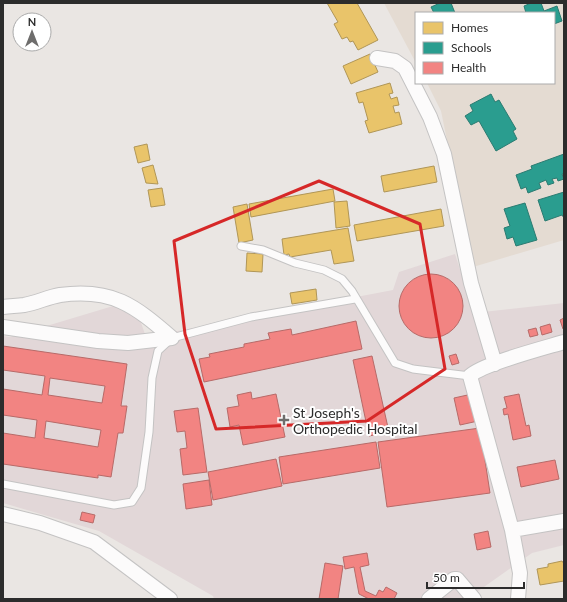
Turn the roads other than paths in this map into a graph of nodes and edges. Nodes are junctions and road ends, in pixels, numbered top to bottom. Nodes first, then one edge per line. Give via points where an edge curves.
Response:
1 (377, 58) dead end
2 (241, 246) dead end
3 (356, 299) junction
4 (3, 307) edge
5 (3, 327) edge
6 (172, 338) junction
7 (564, 342) edge
8 (495, 364) junction
9 (470, 376) junction
10 (3, 484) edge
11 (3, 514) edge
12 (564, 521) edge
13 (512, 530) junction
14 (170, 599) edge
15 (429, 599) edge
16 (474, 599) edge
17 (518, 599) edge

1 - 8 street via 395,62 405,68 430,118 444,154 471,283
2 - 3 lane via 263,250 295,264 324,270 342,279
3 - 6 lane via 251,317
3 - 9 lane via 395,363 413,369
4 - 6 street via 25,305 58,295 91,293 116,299 140,311
5 - 6 street via 106,342 128,343
6 - 10 lane via 158,351 152,378 149,432 140,488 132,502 114,505
7 - 8 street
8 - 9 street
9 - 13 street
11 - 14 street via 40,523 94,542
12 - 13 street
13 - 17 street via 520,573
15 - 16 street via 454,579 457,579

